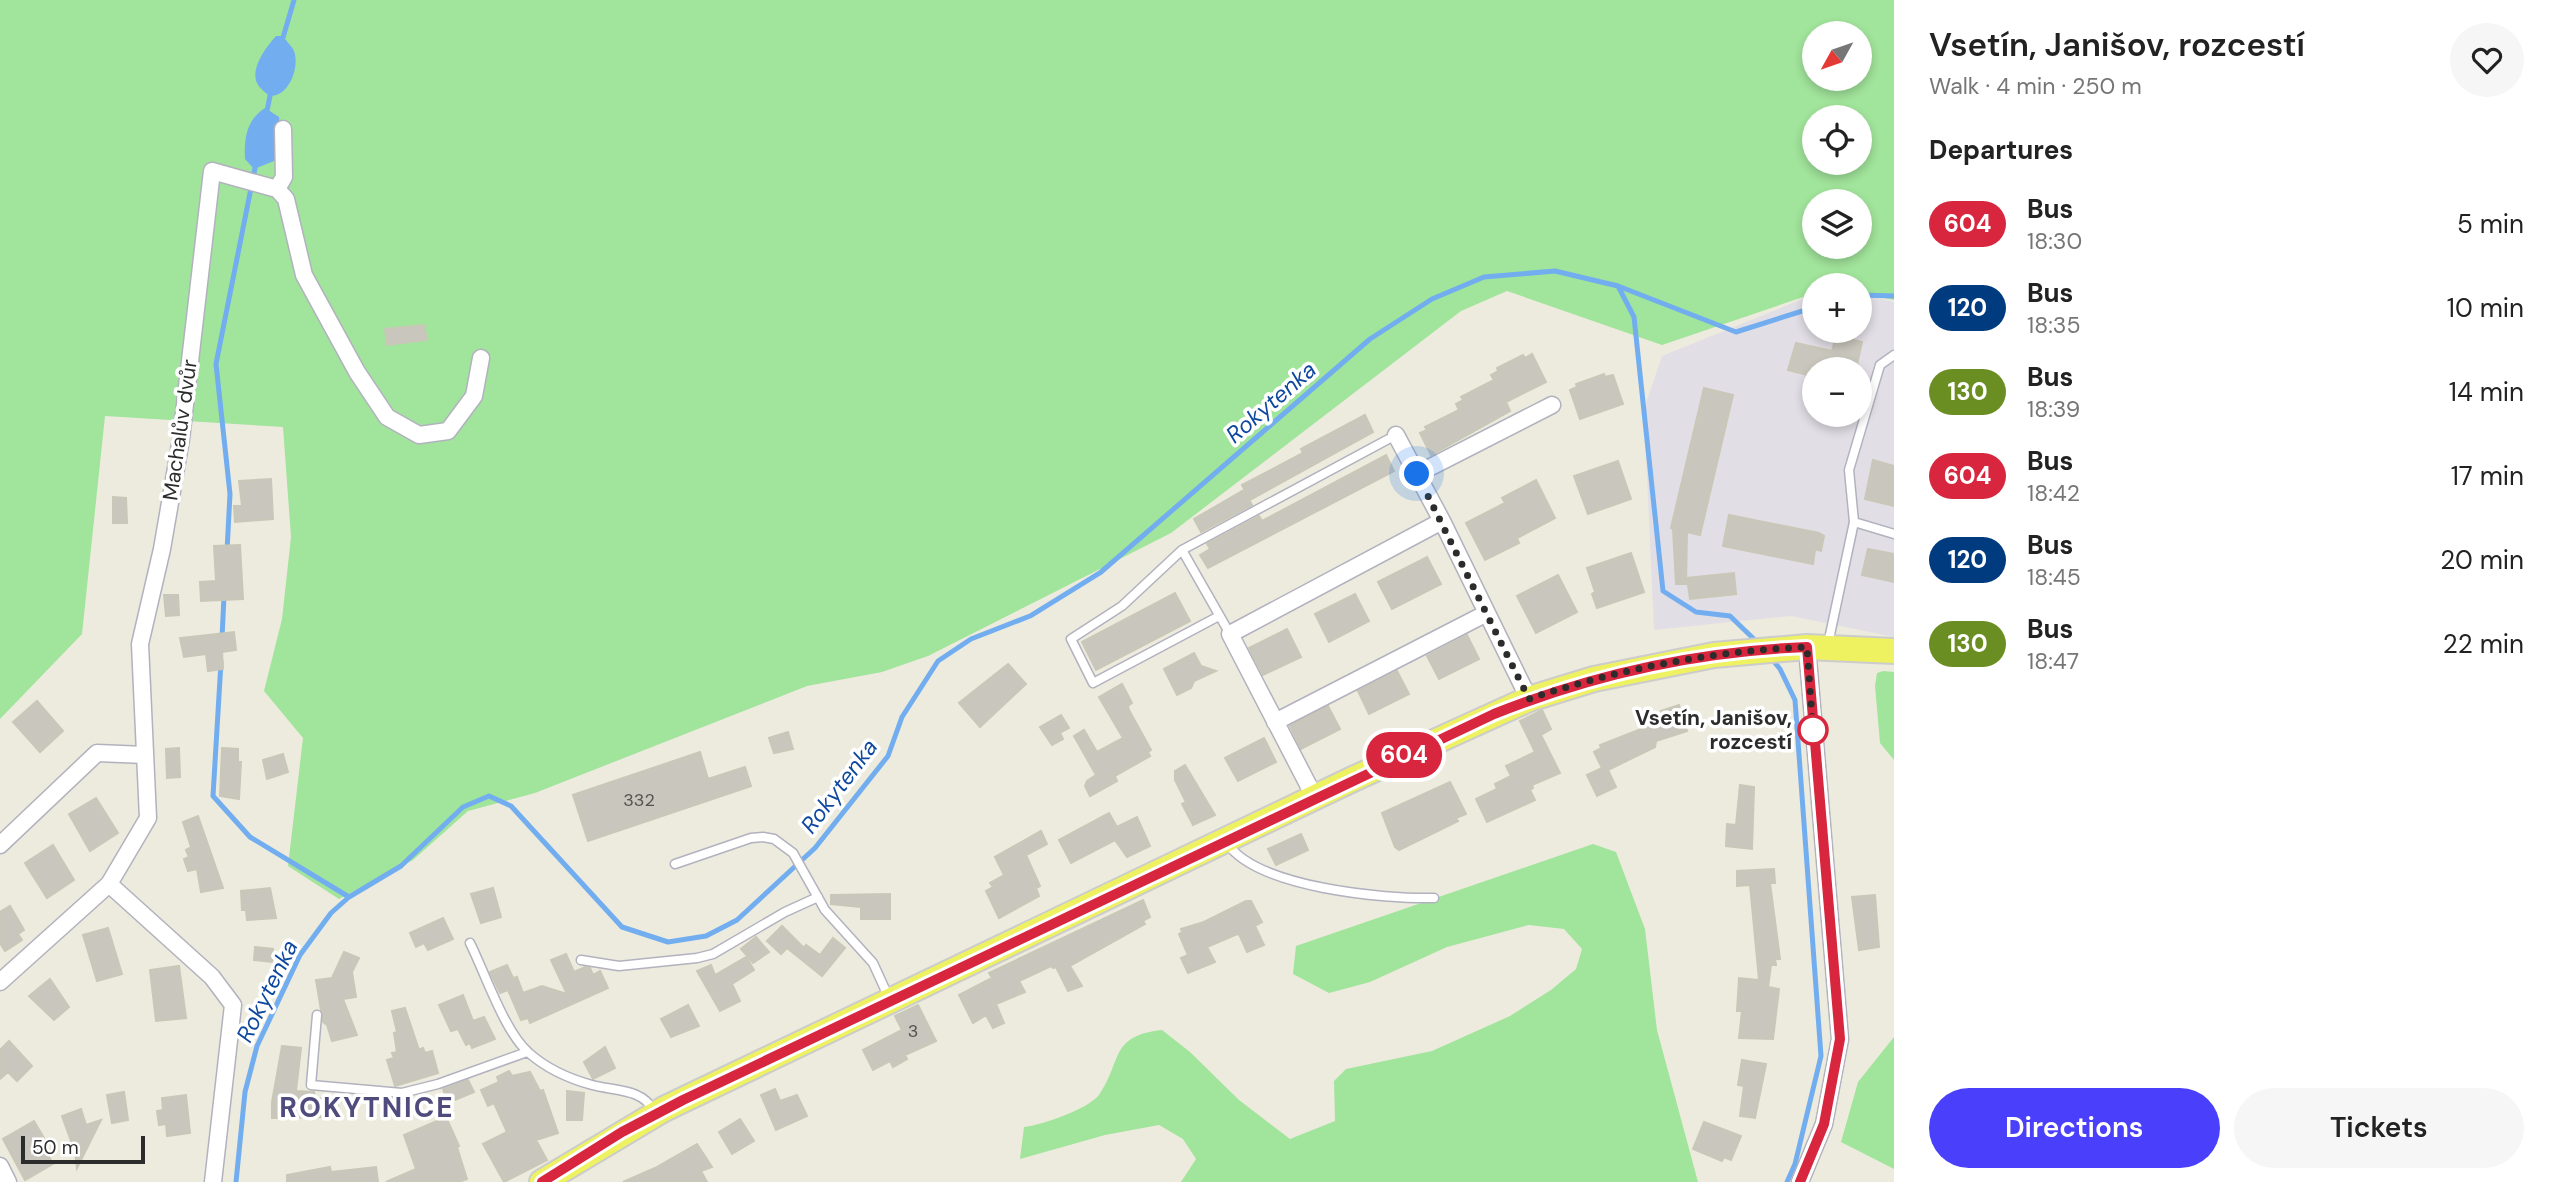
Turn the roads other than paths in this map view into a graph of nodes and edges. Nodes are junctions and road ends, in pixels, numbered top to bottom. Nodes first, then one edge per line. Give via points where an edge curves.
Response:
1 (283, 129) dead end
2 (277, 189) junction
3 (1894, 355) edge
4 (481, 358) dead end
5 (1552, 405) dead end
6 (1396, 435) joint
7 (1417, 474) junction
8 (1442, 521) junction
9 (1854, 523) junction
10 (1894, 534) edge
11 (1182, 550) junction
12 (1486, 613) junction
13 (1219, 616) junction
14 (1230, 634) junction
15 (1817, 647) junction
16 (1894, 651) edge
17 (1529, 699) junction
18 (1275, 722) junction
19 (145, 755) junction
20 (1315, 798) junction
21 (1226, 841) junction
22 (0, 845) edge
23 (675, 864) dead end
24 (109, 884) junction
25 (818, 897) junction
26 (1434, 898) dead end
27 (470, 943) dead end
28 (581, 960) dead end
29 (0, 982) edge
30 (890, 1001) junction
31 (317, 1015) dead end
32 (527, 1052) junction
33 (655, 1114) junction
34 (0, 1167) edge
35 (8, 1182) edge
36 (213, 1182) edge
37 (542, 1182) edge
38 (1800, 1182) edge

1 - 2 street via 284,177
2 - 4 street via 286,199 304,275 387,417 419,435 448,431 474,397
2 - 19 street, Machalův dvůr via 212,171 181,439 140,644
3 - 9 lane via 1880,365 1850,470
5 - 7 street
6 - 7 street
6 - 11 lane
7 - 8 street
8 - 12 street
8 - 14 street
9 - 10 lane
9 - 15 lane
11 - 13 lane
11 - 13 lane via 1122,606 1071,639 1093,683
12 - 17 street
12 - 18 street
13 - 14 lane
14 - 18 street
15 - 16 main road
15 - 17 main road via 1749,651 1629,671
15 - 38 street via 1840,1039 1824,1124
17 - 20 main road
18 - 20 street
19 - 22 street via 97,753
19 - 24 street, Machalův dvůr via 148,818
20 - 21 main road
21 - 26 lane via 1244,859 1300,882 1359,894
21 - 30 main road
23 - 25 lane via 762,837 793,853
24 - 29 street, Machalův dvůr
24 - 36 street via 212,977 233,1005
25 - 28 lane via 697,958 620,966
25 - 30 lane via 837,927 873,963
27 - 32 lane via 506,1022
30 - 33 main road
31 - 32 lane via 311,1085 402,1093
32 - 33 lane via 573,1078 645,1098
33 - 37 main road
34 - 35 street

